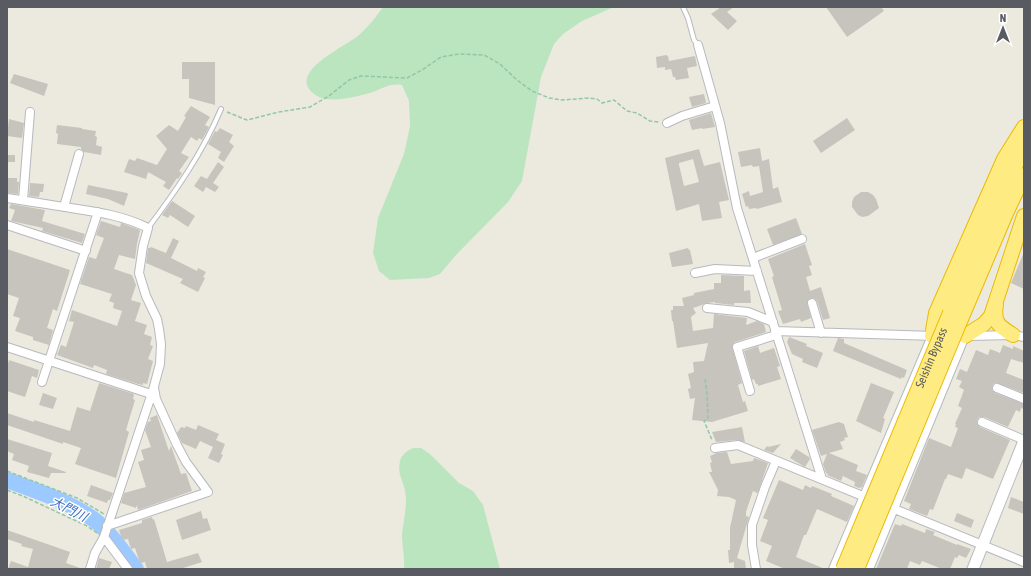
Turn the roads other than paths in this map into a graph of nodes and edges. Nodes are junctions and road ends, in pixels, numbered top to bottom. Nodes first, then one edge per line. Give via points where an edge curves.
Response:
1 (683, 7) edge
2 (698, 46) joint
3 (715, 106) junction
4 (221, 109) road end
5 (30, 112) dead end
6 (667, 123) road end
7 (1024, 127) edge
8 (1024, 147) edge
9 (79, 154) dead end
10 (1024, 175) edge
11 (7, 198) edge
12 (23, 200) junction
13 (64, 207) junction
14 (98, 212) junction
15 (1024, 216) edge
16 (7, 225) edge
17 (148, 228) junction
18 (802, 240) dead end
19 (86, 251) junction
20 (753, 258) junction
21 (757, 271) junction
22 (695, 273) dead end
23 (812, 303) dead end
24 (996, 304) junction
25 (707, 308) dead end
26 (956, 316) junction
27 (772, 322) junction
28 (776, 333) junction
29 (821, 333) junction
30 (932, 336) junction
31 (965, 336) junction
32 (1018, 336) edge
33 (7, 347) edge
34 (50, 361) junction
35 (42, 382) dead end
36 (154, 385) junction
37 (997, 388) dead end
38 (750, 391) dead end
39 (151, 394) junction
40 (1024, 399) edge
41 (982, 422) dead end
42 (1024, 440) edge
43 (715, 448) road end
44 (776, 461) junction
45 (822, 479) junction
46 (863, 496) junction
47 (894, 509) junction
48 (108, 522) junction
49 (104, 537) junction
50 (982, 545) junction
51 (1024, 562) edge
52 (90, 569) edge
53 (128, 569) edge
54 (756, 569) edge
55 (833, 569) edge
56 (843, 569) edge
57 (857, 569) edge
58 (869, 569) edge
59 (972, 569) edge

1 - 2 lane
2 - 3 street
3 - 6 street
3 - 20 street via 737,208
4 - 17 lane via 172,198
5 - 12 street
7 - 30 highway via 1004,159 936,313
8 - 26 highway, Seishin Bypass via 998,202
9 - 13 street
10 - 26 highway, Seishin Bypass
11 - 12 street
12 - 13 street
13 - 14 street
14 - 17 street via 128,219
14 - 19 street
15 - 24 highway
16 - 19 street
17 - 36 street via 139,272 146,296 157,319 161,344 160,364
18 - 20 street
19 - 34 street
20 - 21 street
21 - 22 street via 715,269
21 - 27 street
23 - 29 street
24 - 31 highway via 988,320
24 - 32 highway via 996,320 1005,330
25 - 27 street via 748,312
26 - 56 highway, Seishin Bypass, bridge
26 - 57 highway, Seishin Bypass, bridge
27 - 28 street
28 - 29 street
28 - 38 street via 737,347
28 - 45 street
29 - 30 street
30 - 31 street
30 - 46 street
31 - 32 street
31 - 47 street
33 - 34 street
34 - 35 street
34 - 39 street
36 - 39 street
36 - 48 street via 156,399 177,446 208,492
37 - 40 street
39 - 48 street
41 - 42 street
42 - 50 street
43 - 44 street via 738,445
44 - 45 street
44 - 54 street via 752,525
45 - 46 street
46 - 47 street
46 - 55 street
47 - 50 street
47 - 58 street
48 - 49 street
49 - 52 street via 95,552
49 - 53 street
50 - 51 street
50 - 59 street

